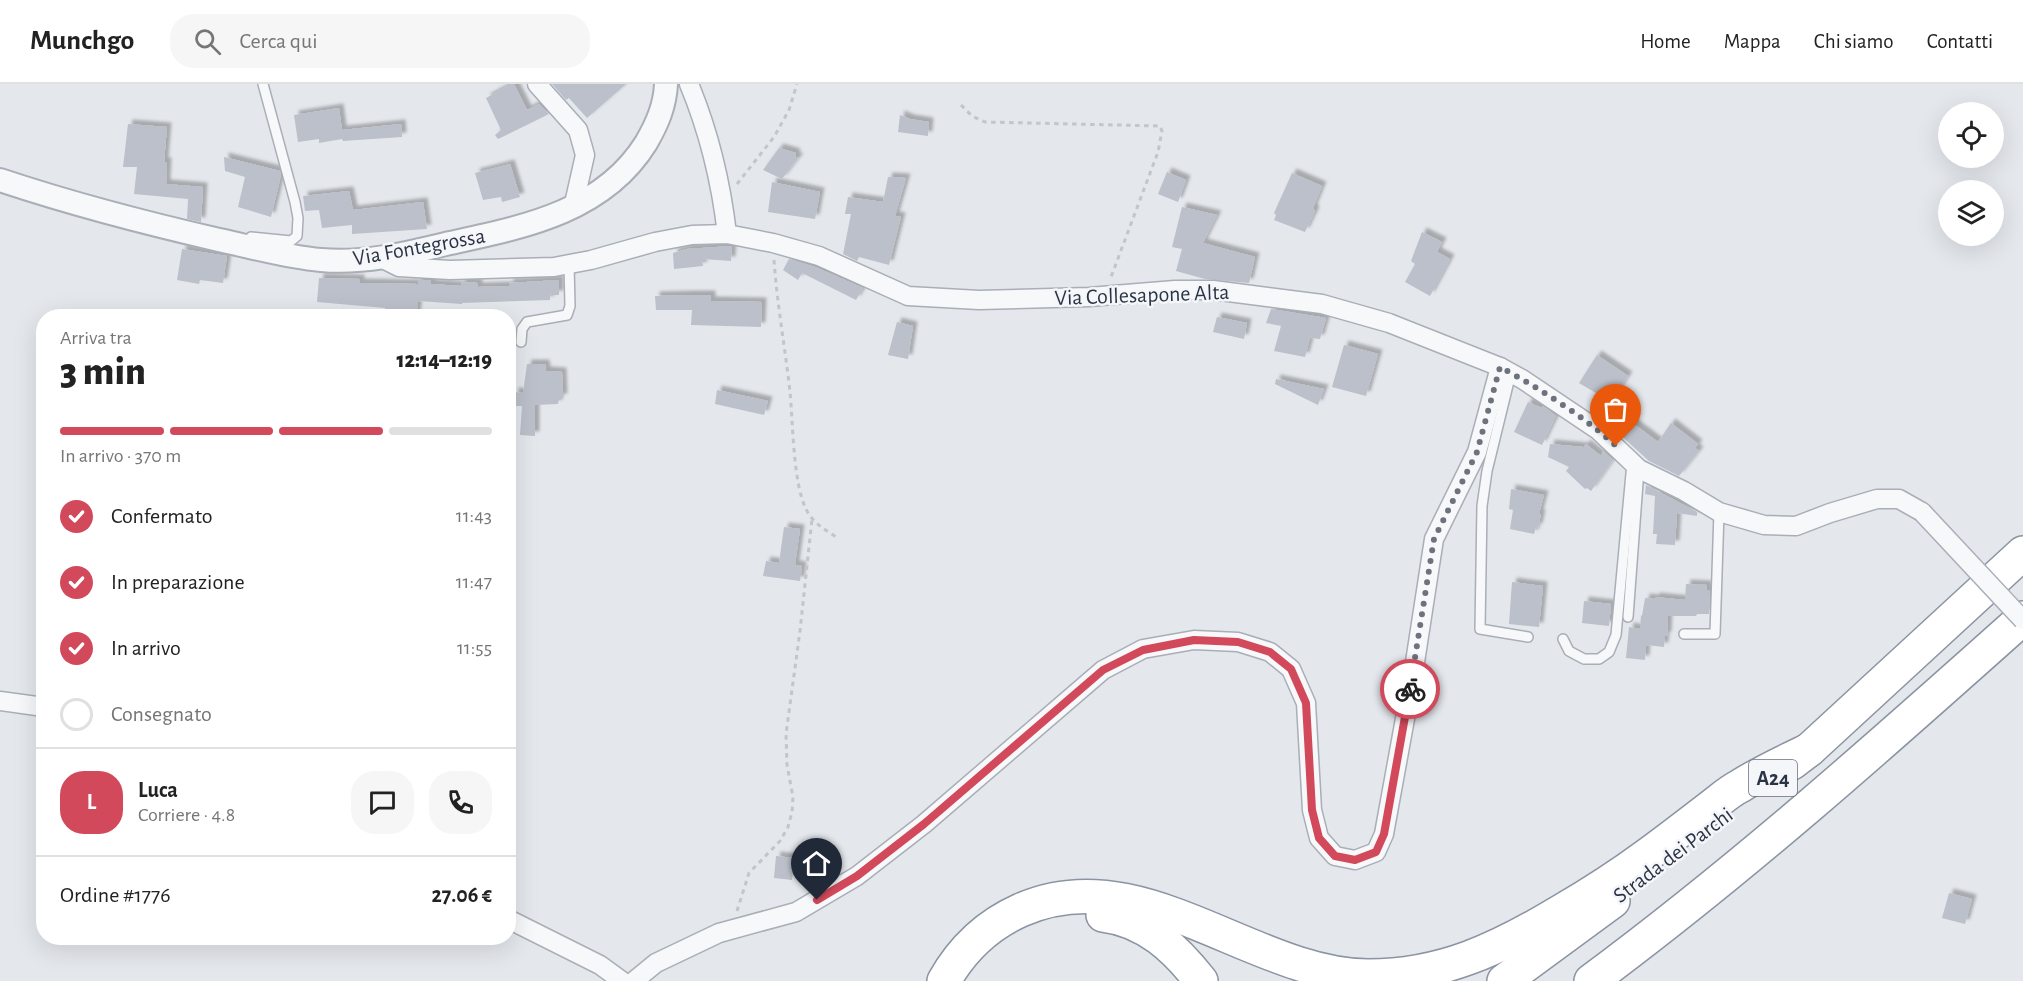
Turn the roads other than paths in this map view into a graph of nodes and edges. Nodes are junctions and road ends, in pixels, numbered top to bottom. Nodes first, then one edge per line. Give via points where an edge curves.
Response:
1 (263, 84) edge
2 (537, 84) edge
3 (666, 84) edge
4 (689, 84) edge
5 (0, 180) edge
6 (573, 208) junction
7 (727, 234) junction
8 (219, 240) junction
9 (381, 258) junction
10 (569, 264) junction
11 (521, 342) dead end
12 (1505, 370) junction
13 (1636, 466) junction
14 (1719, 512) junction
15 (2023, 552) edge
16 (1628, 617) dead end
17 (2023, 619) edge
18 (1684, 634) dead end
19 (1528, 637) dead end
20 (1563, 639) dead end
21 (0, 701) edge
22 (36, 706) edge
23 (1809, 750) junction
24 (1726, 877) junction
25 (516, 922) edge
26 (622, 981) edge
27 (634, 981) edge
28 (944, 981) edge
29 (965, 981) edge
30 (1201, 981) edge
31 (1504, 981) edge
32 (1591, 981) edge
33 (1619, 981) edge

1 - 8 lane via 295,202 297,236 291,241 240,237
2 - 6 street via 578,130 585,155
3 - 6 street, Via Fontegrossa via 655,129 639,154 623,174
4 - 7 street via 701,112
5 - 8 street, Via Fontegrossa via 135,221
6 - 9 street, Via Fontegrossa via 513,229
7 - 10 street, Via Collesapone Alta via 692,235
7 - 12 street, Via Collesapone Alta via 819,256 908,296 978,300 1213,290 1322,304 1389,323
8 - 9 street, Via Fontegrossa via 321,260
9 - 10 street, Via Collesapone Alta via 399,267 450,270
10 - 11 lane via 567,315 527,322
12 - 13 street, Via Collesapone Alta via 1598,430
12 - 19 lane via 1482,506 1480,629
12 - 27 street via 1477,452 1434,539 1384,834 1376,852 1355,860 1335,856 1319,838 1312,810 1306,703 1291,669 1270,652 1249,645 1194,640 1143,650 1103,670 924,824 857,876 796,912 719,933 656,963
13 - 14 street, Via Collesapone Alta
13 - 16 lane
13 - 20 lane via 1616,635 1609,652 1599,659 1584,660 1569,651
14 - 17 street, Via Collesapone Alta, bridge via 1764,525 1796,526 1877,498 1899,499 1922,512
14 - 18 lane via 1715,634
15 - 23 highway, Strada dei Parchi / A24
17 - 24 highway, A24
21 - 22 street
23 - 28 highway via 1739,786 1585,897 1495,949 1454,964 1402,974 1328,972 1253,948 1160,909 1090,897 1032,905 1007,916 968,946
23 - 31 highway, Strada dei Parchi / A24 via 1579,928
24 - 32 highway, A24
24 - 33 highway via 1688,926
25 - 26 street via 600,965
29 - 30 highway via 989,951 1014,933 1076,914 1106,915 1158,936 1182,956

